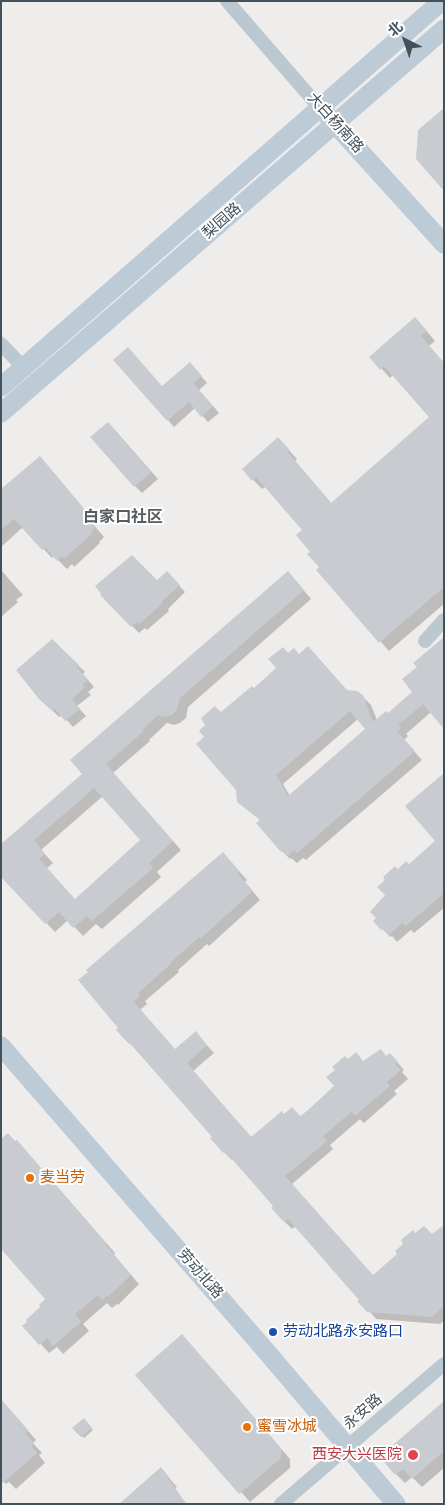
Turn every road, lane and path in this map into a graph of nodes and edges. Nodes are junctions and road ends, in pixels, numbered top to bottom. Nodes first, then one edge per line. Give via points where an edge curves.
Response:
1 (227, 1) edge
2 (442, 1) edge
3 (444, 29) edge
4 (320, 108) junction
5 (334, 123) junction
6 (444, 244) edge
7 (1, 344) edge
8 (23, 368) junction
9 (1, 387) edge
10 (1, 414) edge
11 (444, 620) edge
12 (426, 641) dead end
13 (1, 1046) edge
14 (444, 1364) edge
15 (348, 1446) junction
16 (281, 1504) edge
17 (396, 1504) edge

1 - 4 street, 大白杨南路
2 - 4 main road, 梨园路
3 - 5 main road, 梨园路
4 - 5 main road, 大白杨南路
4 - 8 main road, 梨园路
5 - 6 main road, 大白杨南路
5 - 10 main road, 梨园路
7 - 8 street
8 - 9 main road, 梨园路
11 - 12 street
13 - 15 main road, 劳动北路
14 - 15 street, 永安路
15 - 16 street, 永安路
15 - 17 main road, 劳动北路

